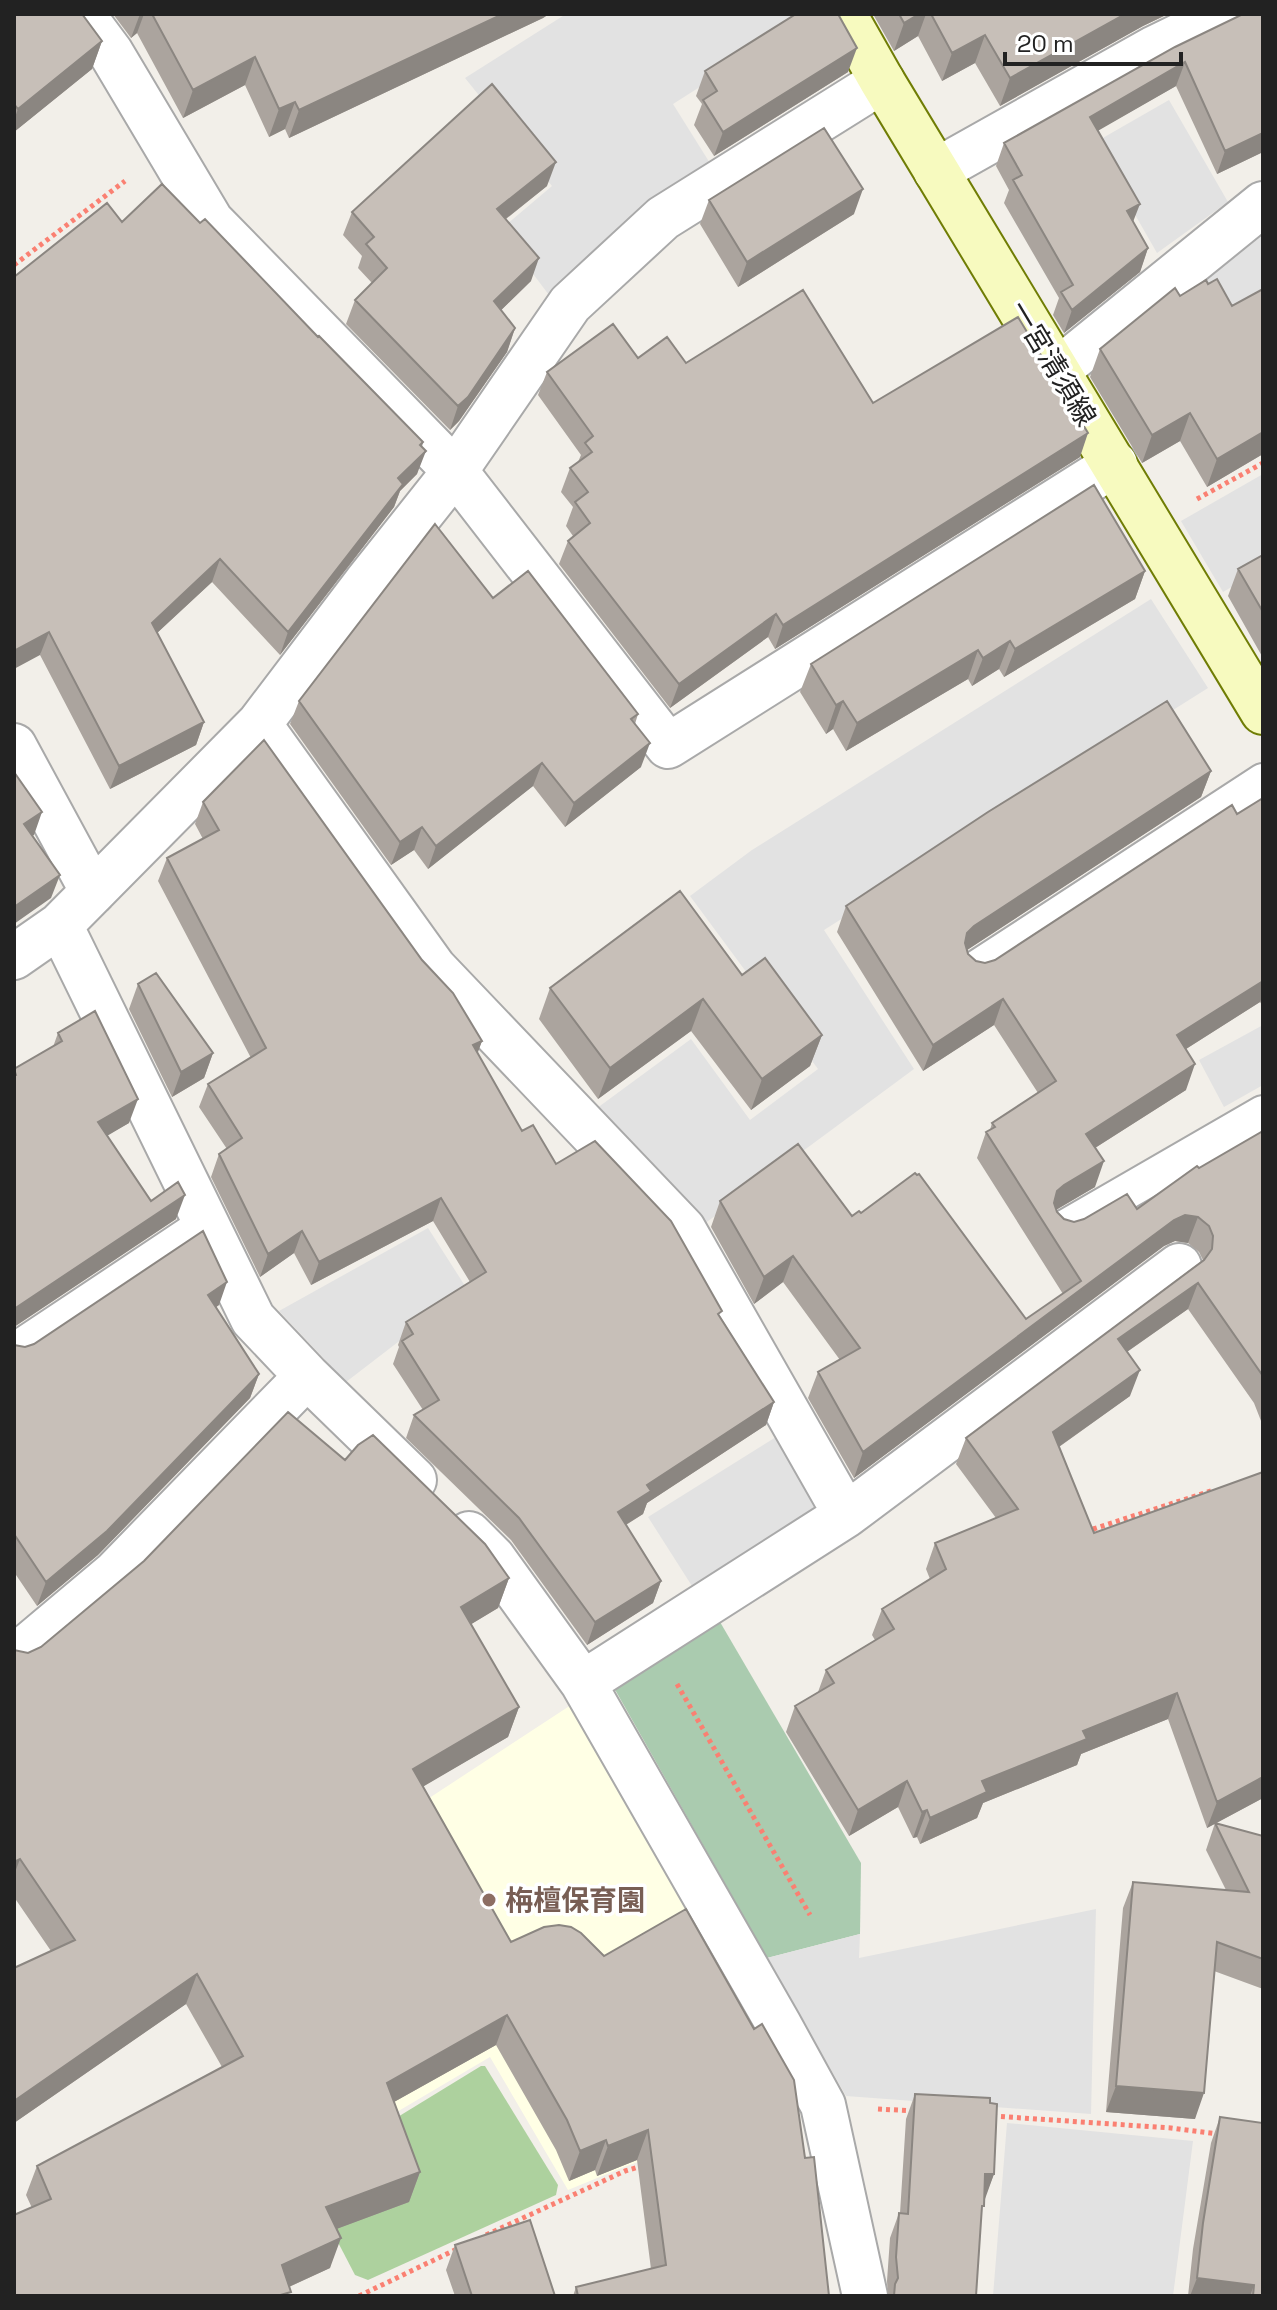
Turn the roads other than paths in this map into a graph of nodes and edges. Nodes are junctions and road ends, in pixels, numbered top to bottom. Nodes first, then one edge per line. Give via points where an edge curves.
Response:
1 (82, 14) edge
2 (844, 14) edge
3 (1225, 14) edge
4 (882, 81) junction
5 (936, 171) junction
6 (1263, 204) edge
7 (1058, 370) junction
8 (1115, 464) junction
9 (455, 471) junction
10 (1263, 712) edge
11 (259, 724) junction
12 (14, 746) edge
13 (1263, 781) edge
14 (93, 892) junction
15 (60, 925) junction
16 (14, 957) edge
17 (975, 969) edge
18 (1263, 1113) edge
19 (206, 1223) junction
20 (1064, 1228) edge
21 (1179, 1266) dead end
22 (14, 1351) edge
23 (307, 1376) junction
24 (846, 1515) junction
25 (14, 1658) edge
26 (583, 1683) junction
27 (865, 2296) edge

1 - 9 street via 211,221
2 - 4 main road, 一宮清須線
3 - 5 street
4 - 5 main road, 一宮清須線
4 - 9 street via 663,218 570,304
5 - 7 main road, 一宮清須線
6 - 7 street
7 - 8 main road, 一宮清須線
8 - 9 street via 668,746
8 - 10 main road, 一宮清須線
9 - 11 street
11 - 14 street
11 - 24 street via 434,968 683,1229
12 - 14 street
13 - 17 lane
14 - 15 street
15 - 16 street
15 - 19 street
18 - 20 lane
19 - 22 lane
19 - 23 street via 253,1319
21 - 24 street
23 - 25 street via 115,1573
23 - 26 street via 493,1558
24 - 26 street
26 - 27 street via 823,2105

